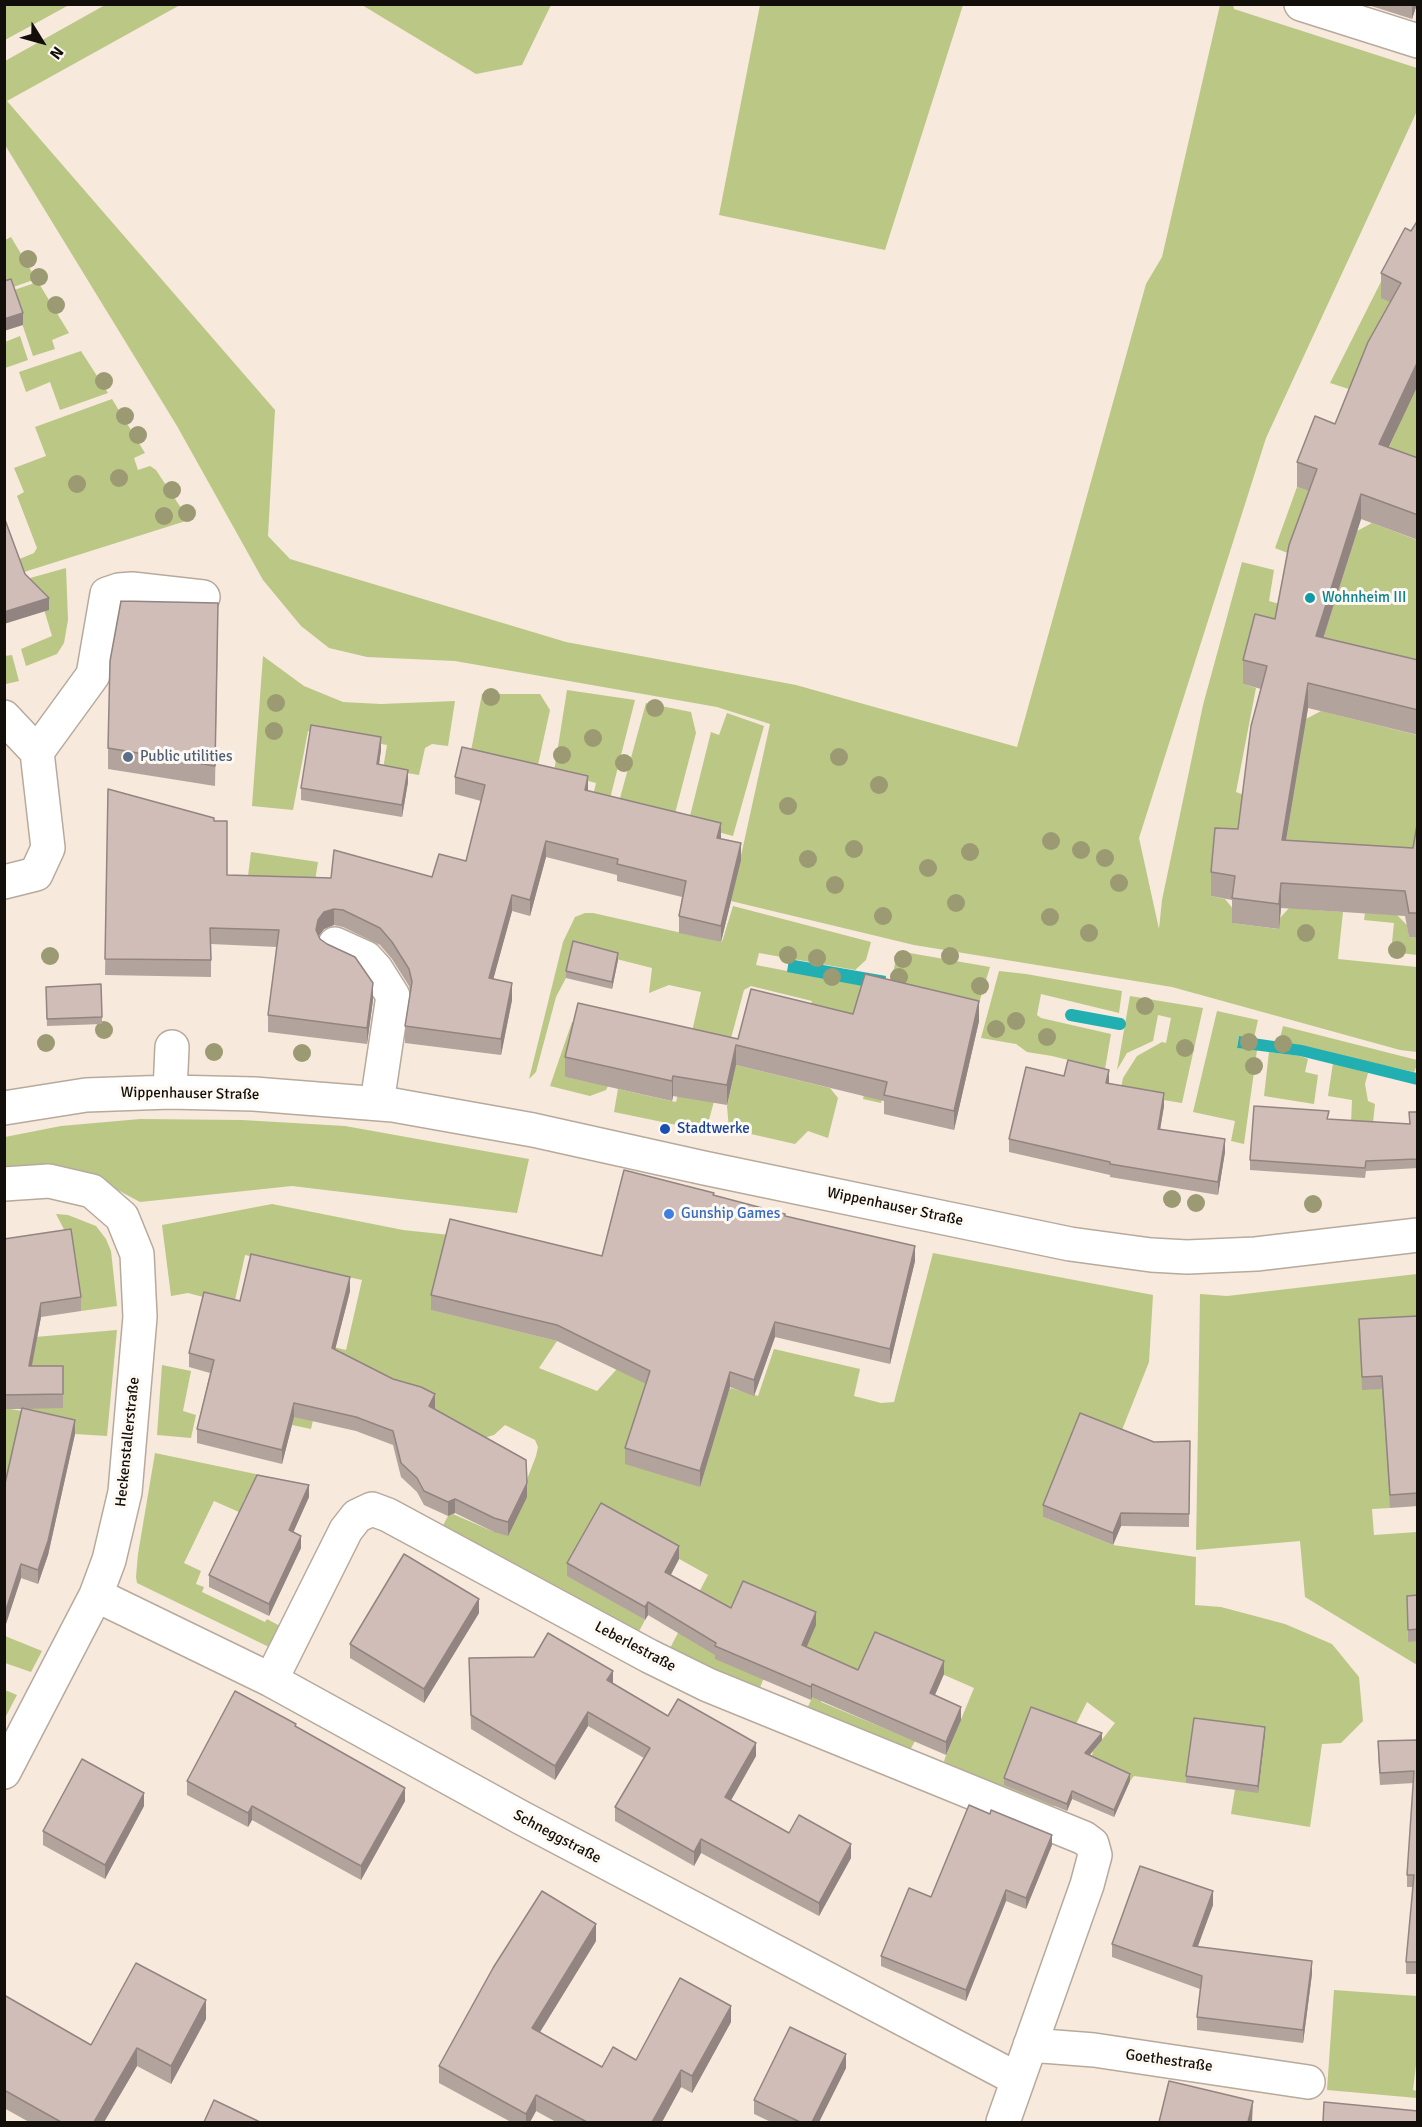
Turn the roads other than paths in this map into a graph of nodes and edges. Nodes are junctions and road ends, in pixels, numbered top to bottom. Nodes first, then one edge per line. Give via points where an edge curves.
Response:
1 (1301, 4) edge
2 (1418, 40) edge
3 (203, 597) dead end
4 (4, 717) edge
5 (37, 752) junction
6 (4, 882) edge
7 (335, 944) dead end
8 (172, 1047) dead end
9 (170, 1092) junction
10 (377, 1103) junction
11 (4, 1108) edge
12 (4, 1184) edge
13 (1418, 1235) edge
14 (96, 1595) junction
15 (271, 1680) junction
16 (4, 1772) edge
17 (1030, 2045) junction
18 (1017, 2079) junction
19 (1308, 2082) dead end
20 (1003, 2122) edge

1 - 2 street
3 - 5 street via 132,589 107,594 93,675
4 - 5 street
5 - 6 street via 48,848 36,874
7 - 10 street via 366,958 393,996
8 - 9 street
9 - 10 street, Wippenhauser Straße
9 - 11 street, Wippenhauser Straße via 86,1095
10 - 13 street, Wippenhauser Straße via 533,1130 1123,1252 1187,1257 1256,1254
12 - 14 street, Heckenstallerstraße via 49,1181 92,1191 122,1217 137,1254 140,1322 125,1492 109,1560
14 - 15 street, Schneggstraße
14 - 16 street, Heckenstallerstraße
15 - 17 street, Leberlestraße via 346,1530 357,1516 372,1509 708,1685 1084,1838 1095,1855
15 - 18 street, Schneggstraße via 520,1817
17 - 18 street
17 - 19 street, Goethestraße via 1094,2050
18 - 20 street

